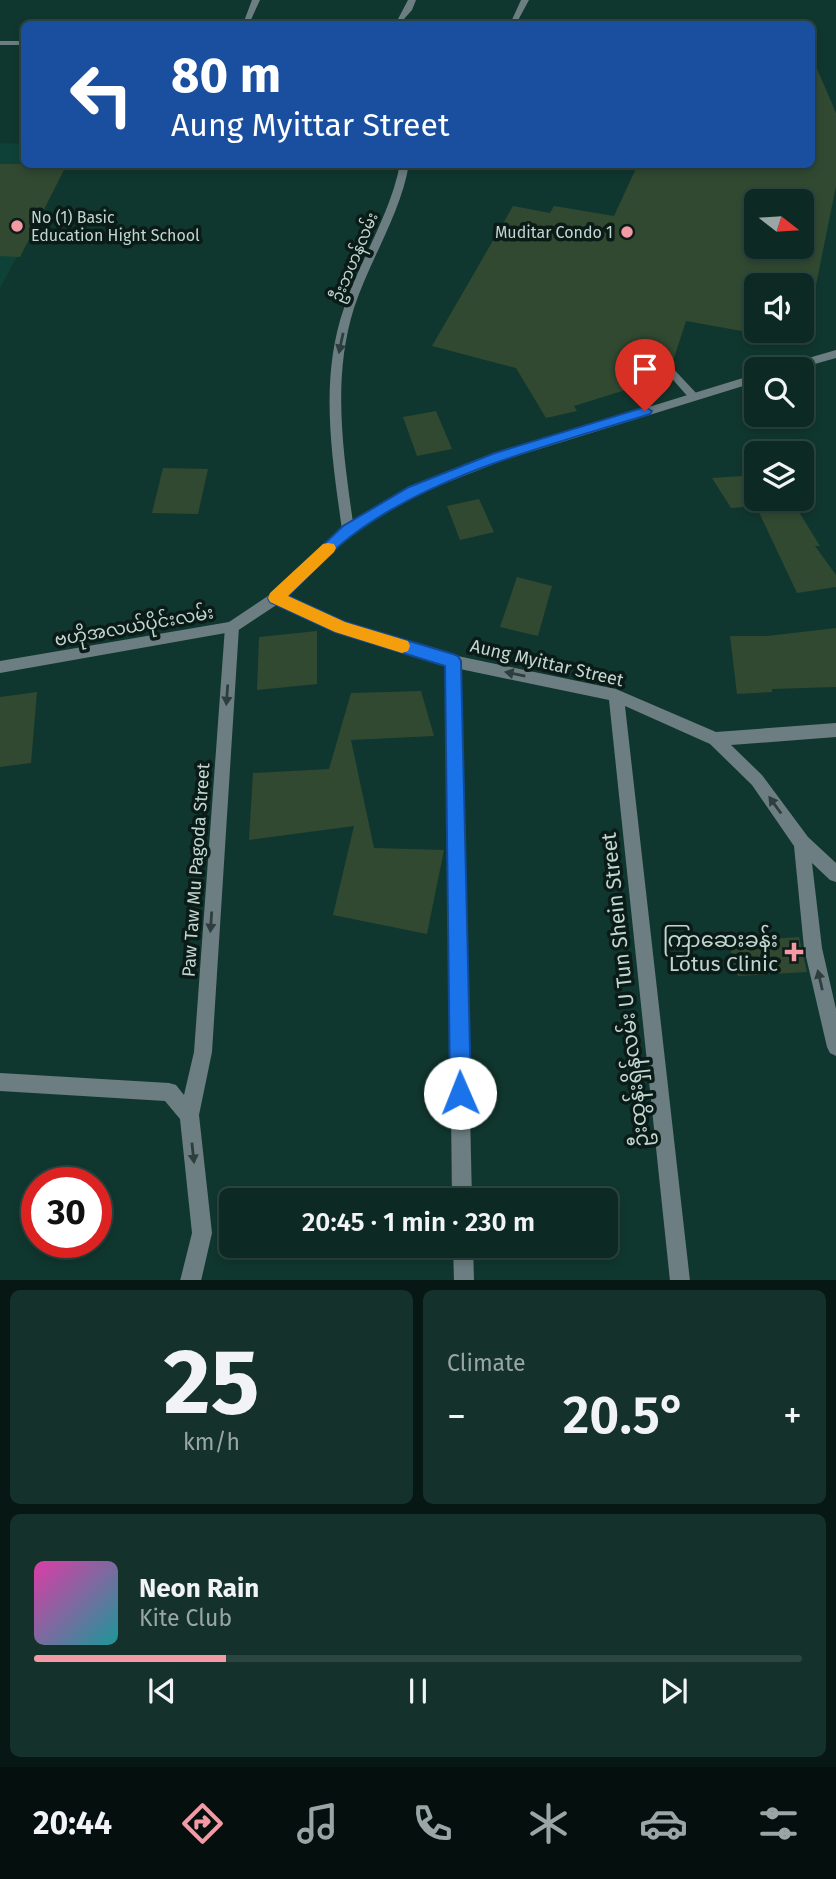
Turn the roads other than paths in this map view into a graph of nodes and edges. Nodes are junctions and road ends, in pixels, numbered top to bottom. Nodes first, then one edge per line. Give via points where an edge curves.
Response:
1 (256, 0) edge
2 (412, 0) edge
3 (525, 0) edge
4 (401, 17) dead end
5 (247, 21) edge
6 (514, 21) edge
7 (0, 43) edge
8 (21, 43) edge
9 (404, 168) edge
10 (836, 354) edge
11 (814, 360) edge
12 (664, 364) dead end
13 (744, 381) edge
14 (694, 396) junction
15 (348, 530) junction
16 (276, 598) junction
17 (232, 627) junction
18 (453, 661) junction
19 (0, 667) edge
20 (616, 695) junction
21 (836, 730) edge
22 (715, 739) junction
23 (802, 843) junction
24 (836, 874) edge
25 (836, 1047) edge
26 (0, 1082) edge
27 (189, 1115) junction
28 (462, 1188) edge
29 (463, 1258) edge
30 (190, 1280) edge
31 (464, 1280) edge
32 (680, 1280) edge

1 - 5 street
2 - 4 street
3 - 6 street
7 - 8 street
9 -> 15 street, ဦးဘဟန်လမ်း via 399,192 348,310 336,370 335,429
10 - 11 street
12 - 14 lane
13 - 14 street, ဗဟိုအလယ်ပိုင်းလမ်း
14 - 15 street, ဗဟိုအလယ်ပိုင်းလမ်း via 500,457 414,491
15 - 16 street, ဗဟိုအလယ်ပိုင်းလမ်း
16 - 17 street, ဗဟိုအလယ်ပိုင်းလမ်း
16 - 18 street, Aung Myittar Street via 341,628
17 - 19 street, ဗဟိုအလယ်ပိုင်းလမ်း
17 -> 27 street, Paw Taw Mu Pagoda Street via 203,1052
20 -> 18 street, Aung Myittar Street
18 - 28 street
20 - 22 street, Aung Myittar Street
20 - 32 street, ဦးထွန်းရှိန်လမ်း U Tun Shein Street
21 - 22 street
23 -> 22 street, Aung Myittar Street via 757,780
23 - 24 street, Aung Myittar Street
25 -> 23 street via 813,948
26 - 27 street via 169,1092
27 -> 30 street, Paw Taw Mu Pagoda Street via 202,1234
29 - 31 street

